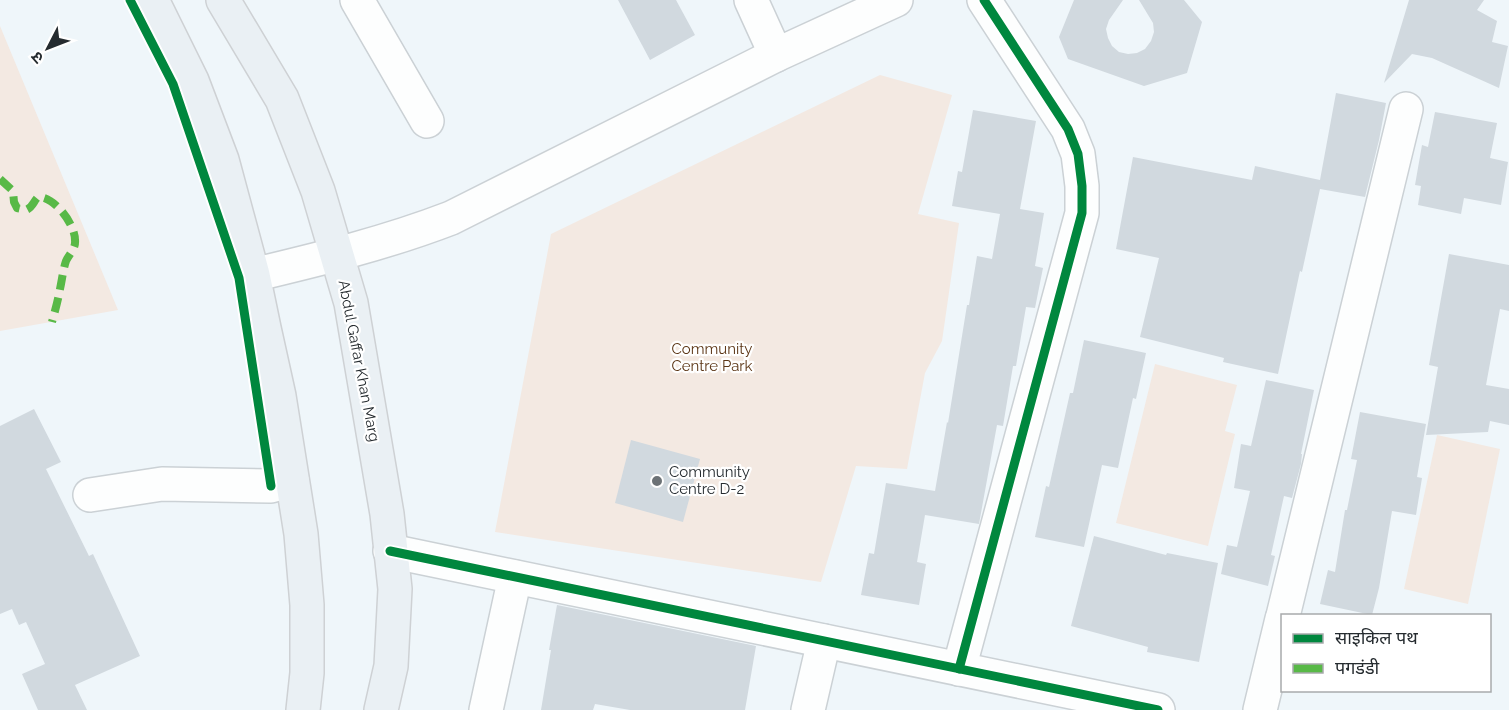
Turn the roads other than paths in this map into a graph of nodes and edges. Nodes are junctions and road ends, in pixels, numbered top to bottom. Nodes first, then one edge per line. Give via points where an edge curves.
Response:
1 (152, 0) edge
2 (223, 0) edge
3 (357, 0) edge
4 (751, 0) edge
5 (896, 0) edge
6 (984, 0) edge
7 (776, 55) junction
8 (1406, 110) dead end
9 (427, 122) dead end
10 (337, 255) junction
11 (253, 275) junction
12 (292, 480) junction
13 (90, 495) dead end
14 (390, 551) junction
15 (515, 577) junction
16 (1284, 614) edge
17 (1281, 625) edge
18 (824, 641) junction
19 (959, 669) junction
20 (1114, 705) edge
21 (303, 710) edge
22 (381, 710) edge
23 (486, 710) edge
24 (808, 710) edge
25 (1158, 710) edge
26 (1260, 710) edge

1 - 11 main road via 192,81 222,160
2 - 10 main road, Abdul Gaffar Khan Marg via 282,99 318,191
3 - 9 street
4 - 7 street
5 - 7 street
6 - 19 street via 1068,129 1078,154 1082,213
7 - 10 street via 451,218
8 - 16 street
10 - 11 street
10 - 14 main road, Abdul Gaffar Khan Marg via 351,303
11 - 12 main road
12 - 13 street via 271,486 162,484
12 - 21 main road via 307,605
14 - 15 street
14 - 22 main road, Abdul Gaffar Khan Marg via 395,589 391,666
15 - 18 street
15 - 23 street
17 - 26 street
18 - 19 street
18 - 24 street
19 - 20 street
20 - 25 street

